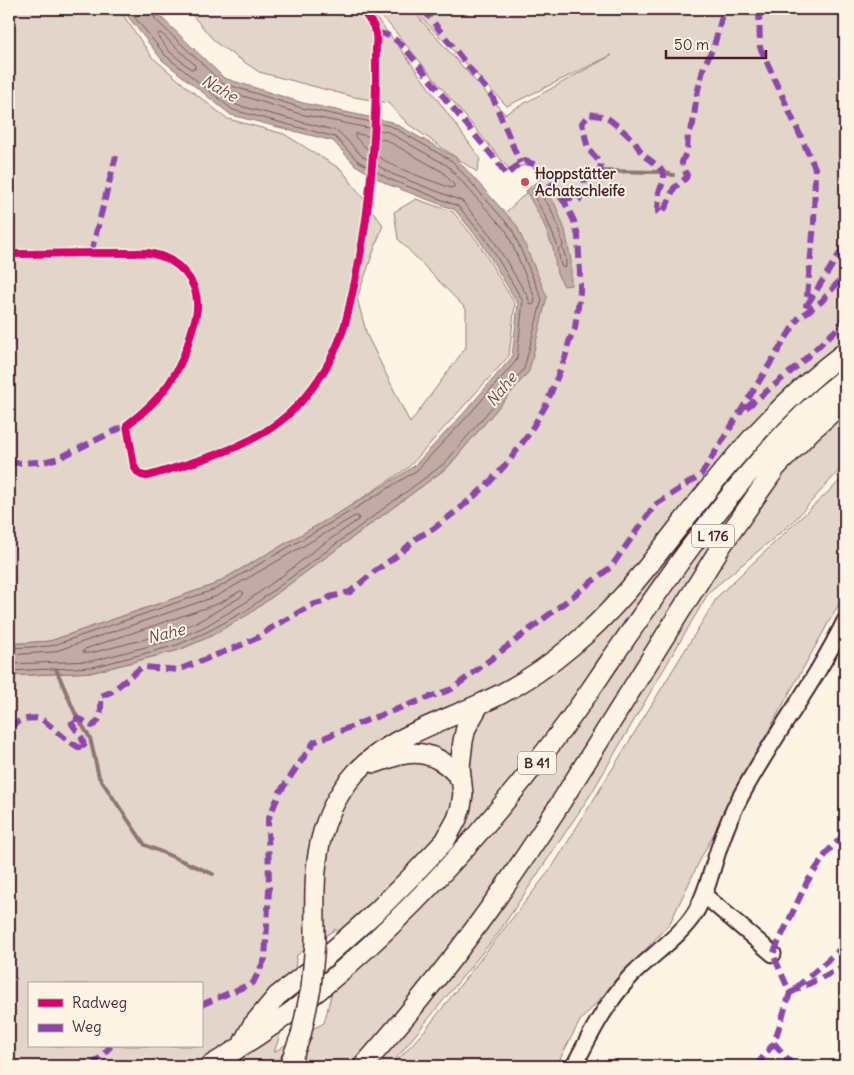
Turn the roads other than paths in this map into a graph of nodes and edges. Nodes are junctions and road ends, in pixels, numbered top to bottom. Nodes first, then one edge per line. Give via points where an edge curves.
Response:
1 (844, 350) edge
2 (845, 378) edge
3 (845, 401) edge
4 (775, 469) junction
5 (651, 602) junction
6 (845, 621) edge
7 (479, 705) junction
8 (362, 767) junction
9 (461, 780) junction
10 (704, 895) junction
11 (773, 954) dead end
12 (239, 1049) junction
13 (288, 1065) edge
14 (210, 1066) edge
15 (363, 1066) edge
16 (574, 1066) edge

1 - 7 main road, L 176 via 792,396 748,442 639,577 590,630 519,685
2 - 5 main road, B 41 via 800,417 733,491
3 - 4 main road, L 176
4 - 5 main road, L 176
4 - 15 main road via 722,545 528,854 428,990
5 - 12 main road, B 41 via 559,733 450,866 318,991
6 - 10 lane via 728,822
7 - 8 main road, L 176 via 401,740
7 - 9 main road via 462,740
8 - 9 main road via 407,753 424,754 441,760
8 - 13 main road, L 176, bridge via 341,792 321,836 315,872 311,988 301,1035
9 - 12 main road via 461,807 445,840 378,910 277,996 252,1026
10 - 11 lane
10 - 16 lane via 685,926 616,995
12 - 14 main road, B 41

